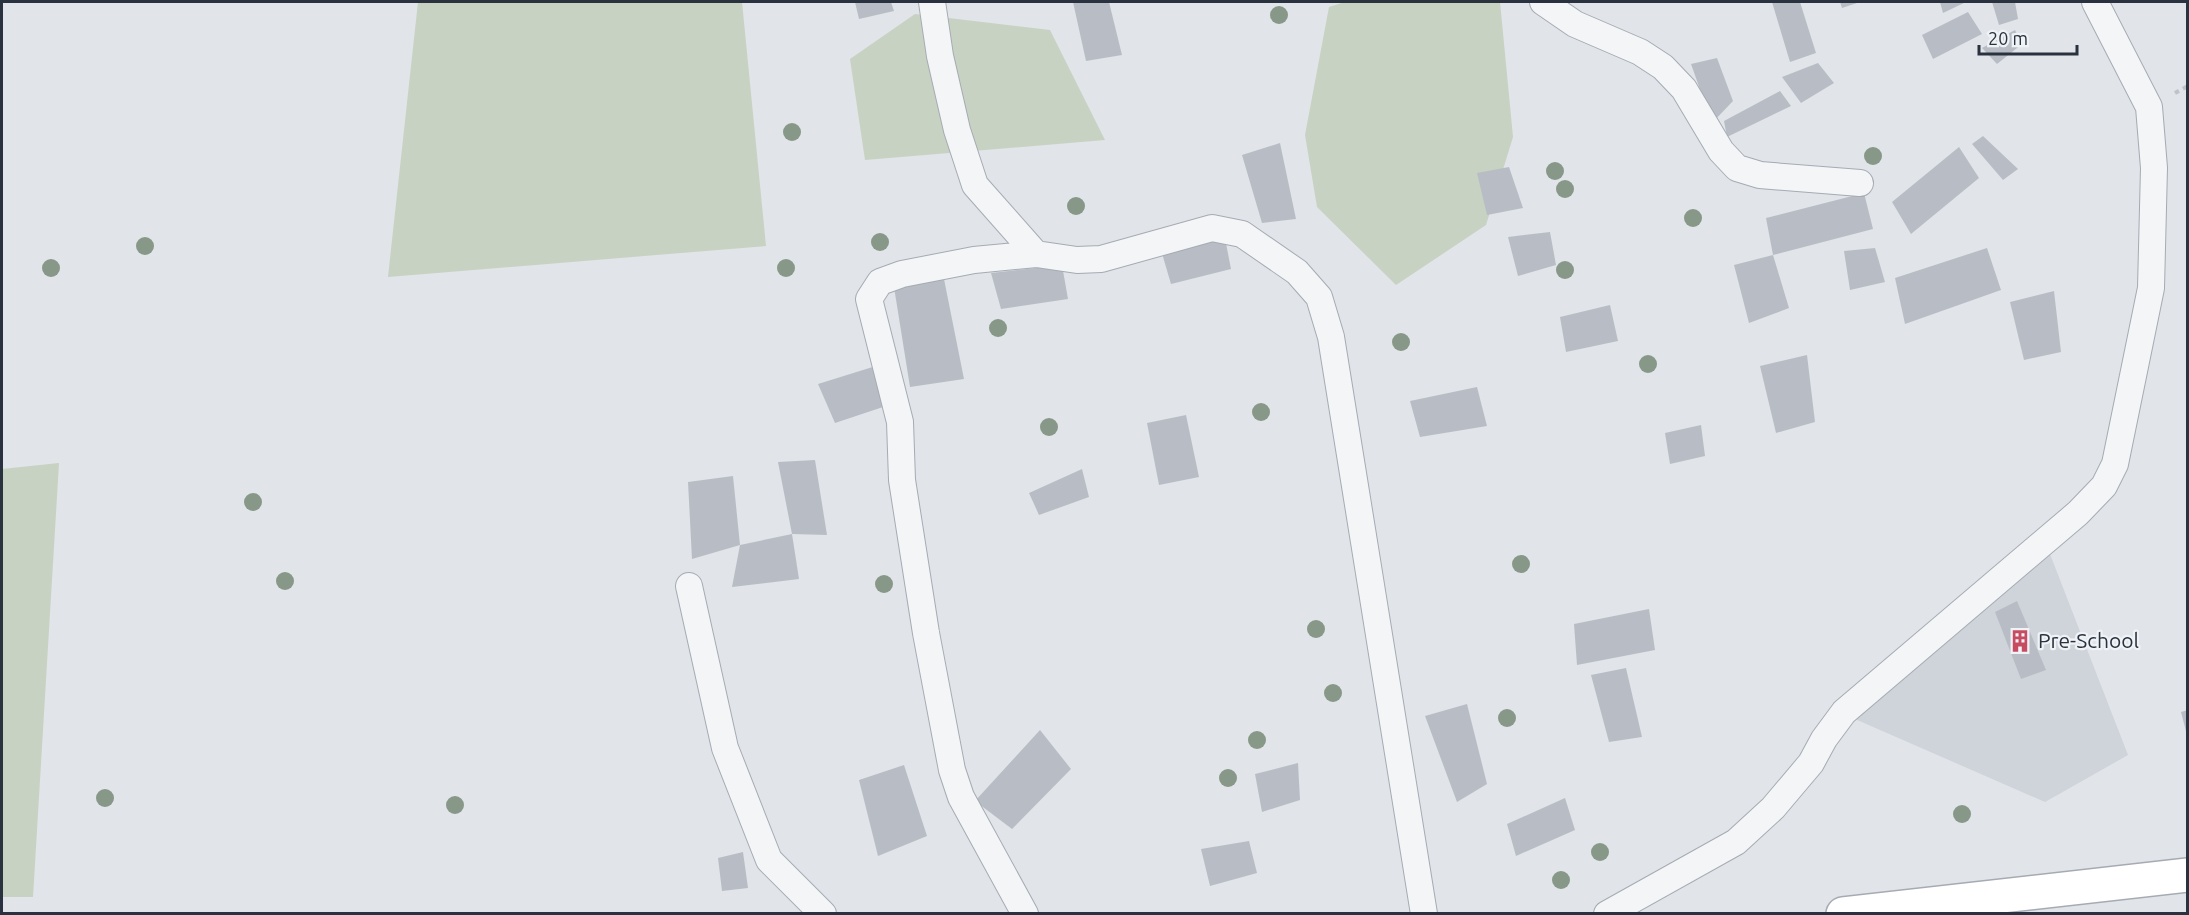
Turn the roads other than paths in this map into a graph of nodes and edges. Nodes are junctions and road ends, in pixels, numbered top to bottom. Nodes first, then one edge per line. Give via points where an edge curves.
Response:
1 (932, 2) edge
2 (1544, 2) edge
3 (2095, 2) edge
4 (1860, 183) dead end
5 (1036, 254) junction
6 (689, 586) dead end
7 (2187, 875) edge
8 (823, 914) edge
9 (1025, 914) edge
10 (1424, 914) edge
11 (1607, 914) edge
12 (1843, 914) edge

1 - 5 street via 957,130 975,185
2 - 4 street via 1575,24 1640,52 1663,67 1684,89 1721,151 1737,168 1760,175
3 - 11 street via 2149,106 2154,168 2151,288 2115,464 2104,486 2078,513 1844,712 1811,763 1773,808 1736,842
5 - 9 street via 896,276 879,282 869,299 900,422 902,480 952,770 961,797
5 - 10 street via 1101,259 1212,228 1242,234 1272,252 1319,297 1331,337
6 - 8 street via 725,748 769,860
7 - 12 main road

